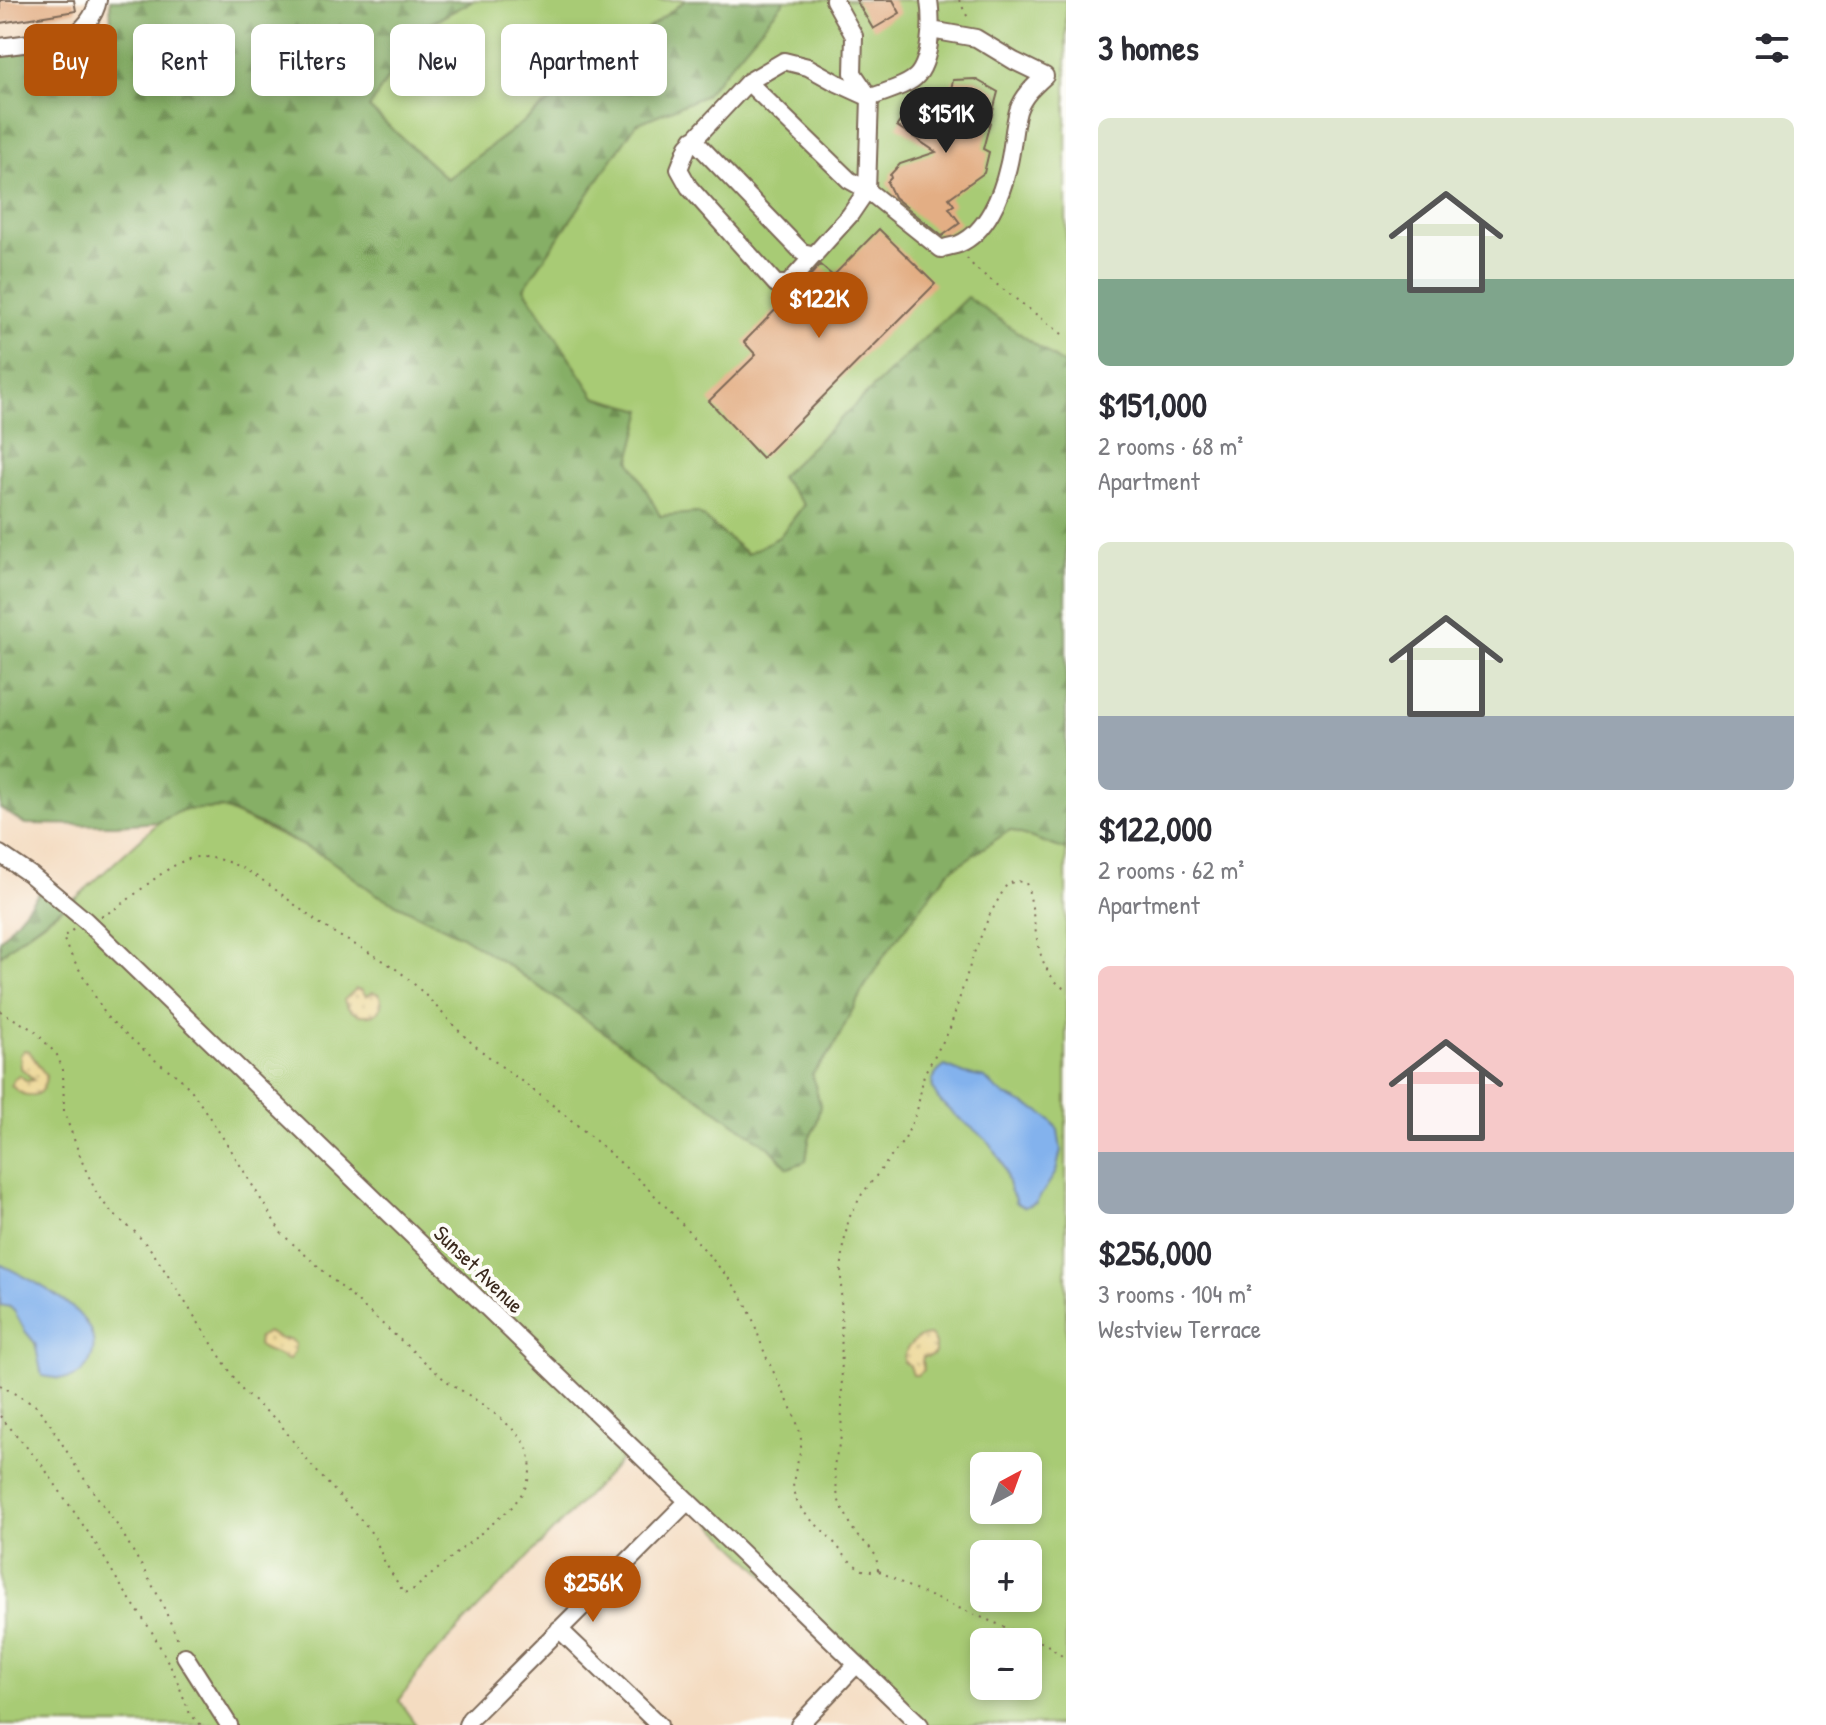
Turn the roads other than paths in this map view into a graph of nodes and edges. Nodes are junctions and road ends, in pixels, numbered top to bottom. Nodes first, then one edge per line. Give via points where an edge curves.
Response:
1 (98, 0) edge
2 (834, 0) edge
3 (929, 0) edge
4 (931, 30) junction
5 (0, 47) edge
6 (748, 82) junction
7 (870, 98) junction
8 (693, 139) junction
9 (867, 190) junction
10 (815, 255) junction
11 (0, 854) edge
12 (688, 1501) junction
13 (559, 1629) junction
14 (185, 1656) road end
15 (857, 1664) junction
16 (229, 1725) edge
17 (467, 1725) edge
18 (659, 1725) edge
19 (799, 1725) edge
20 (920, 1725) edge

1 - 5 street via 95,12 68,38
2 - 7 street via 854,36 853,73
3 - 4 street
4 - 7 street via 924,66 914,79
4 - 9 street via 976,38 1045,76 1019,110 1000,194 979,229 941,249
6 - 7 street via 784,61
6 - 8 street
6 - 9 street via 849,180
7 - 9 street
8 - 10 street via 802,252
8 - 10 street via 679,169 689,187 776,284 788,284
9 - 10 street
11 - 12 street, Sunset Avenue via 86,921
12 - 13 street
12 - 15 street, Sunset Avenue
13 - 17 street
13 - 18 street
14 - 16 street
15 - 19 street
15 - 20 street, Sunset Avenue

